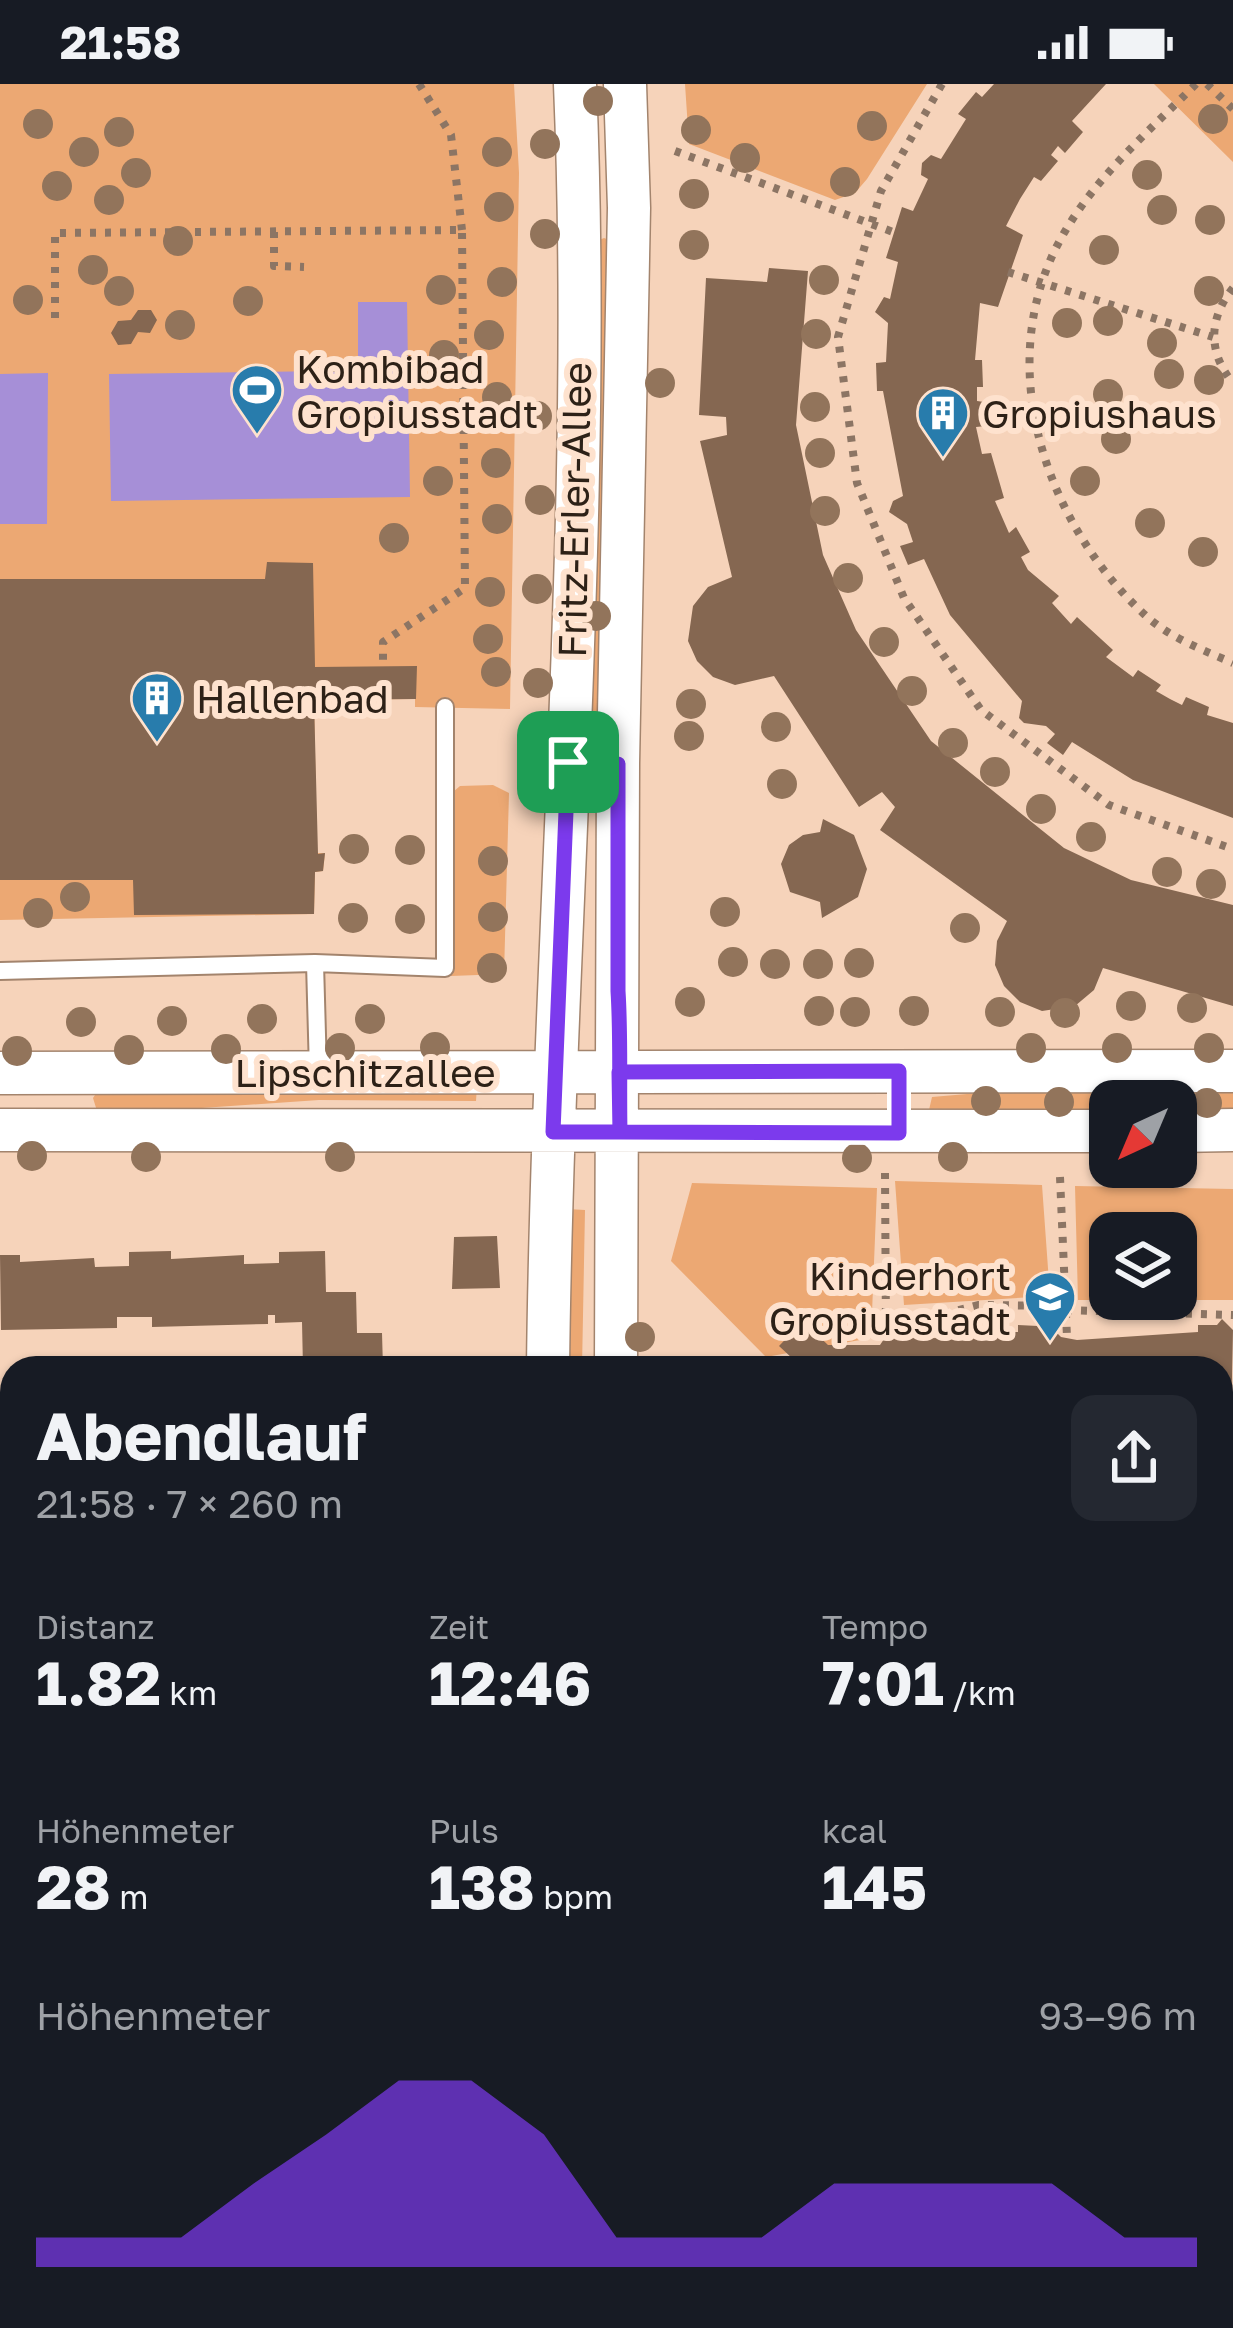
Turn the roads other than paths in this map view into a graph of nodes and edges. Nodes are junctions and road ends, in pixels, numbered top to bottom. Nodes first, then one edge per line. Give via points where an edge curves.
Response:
1 (575, 84) edge
2 (625, 84) edge
3 (580, 207) junction
4 (629, 208) junction
5 (445, 707) dead end
6 (568, 762) junction
7 (618, 764) junction
8 (314, 963) junction
9 (0, 971) edge
10 (559, 1071) junction
11 (899, 1071) junction
12 (1233, 1071) edge
13 (0, 1072) edge
14 (52, 1072) junction
15 (318, 1072) junction
16 (619, 1072) junction
17 (0, 1130) edge
18 (1233, 1130) edge
19 (54, 1131) junction
20 (1089, 1131) edge
21 (1197, 1131) edge
22 (553, 1132) junction
23 (620, 1132) junction
24 (899, 1133) junction
25 (548, 1356) edge
26 (616, 1356) edge

1 - 3 street, Fritz-Erler-Allee
2 - 4 street, Fritz-Erler-Allee
3 - 4 street
3 - 6 street, Fritz-Erler-Allee
4 - 7 street, Fritz-Erler-Allee
5 - 8 lane via 445,968
6 - 7 street
6 - 10 street, Fritz-Erler-Allee
7 - 16 street, Fritz-Erler-Allee
8 - 9 lane
8 - 15 lane
10 - 15 street, Lipschitzallee
10 - 16 street, Lipschitzallee
10 - 22 street, Fritz-Erler-Allee
11 - 12 street, Lipschitzallee
11 - 16 street, Lipschitzallee
11 - 24 street
13 - 14 street, Lipschitzallee
14 - 15 street, Lipschitzallee
14 - 19 street
16 - 23 street, Fritz-Erler-Allee
17 - 19 street, Lipschitzallee
18 - 21 street
19 - 22 street, Lipschitzallee
20 - 24 street, Lipschitzallee
22 - 23 street, Lipschitzallee
22 - 25 street, Fritz-Erler-Allee
23 - 24 street, Lipschitzallee
23 - 26 street, Fritz-Erler-Allee

